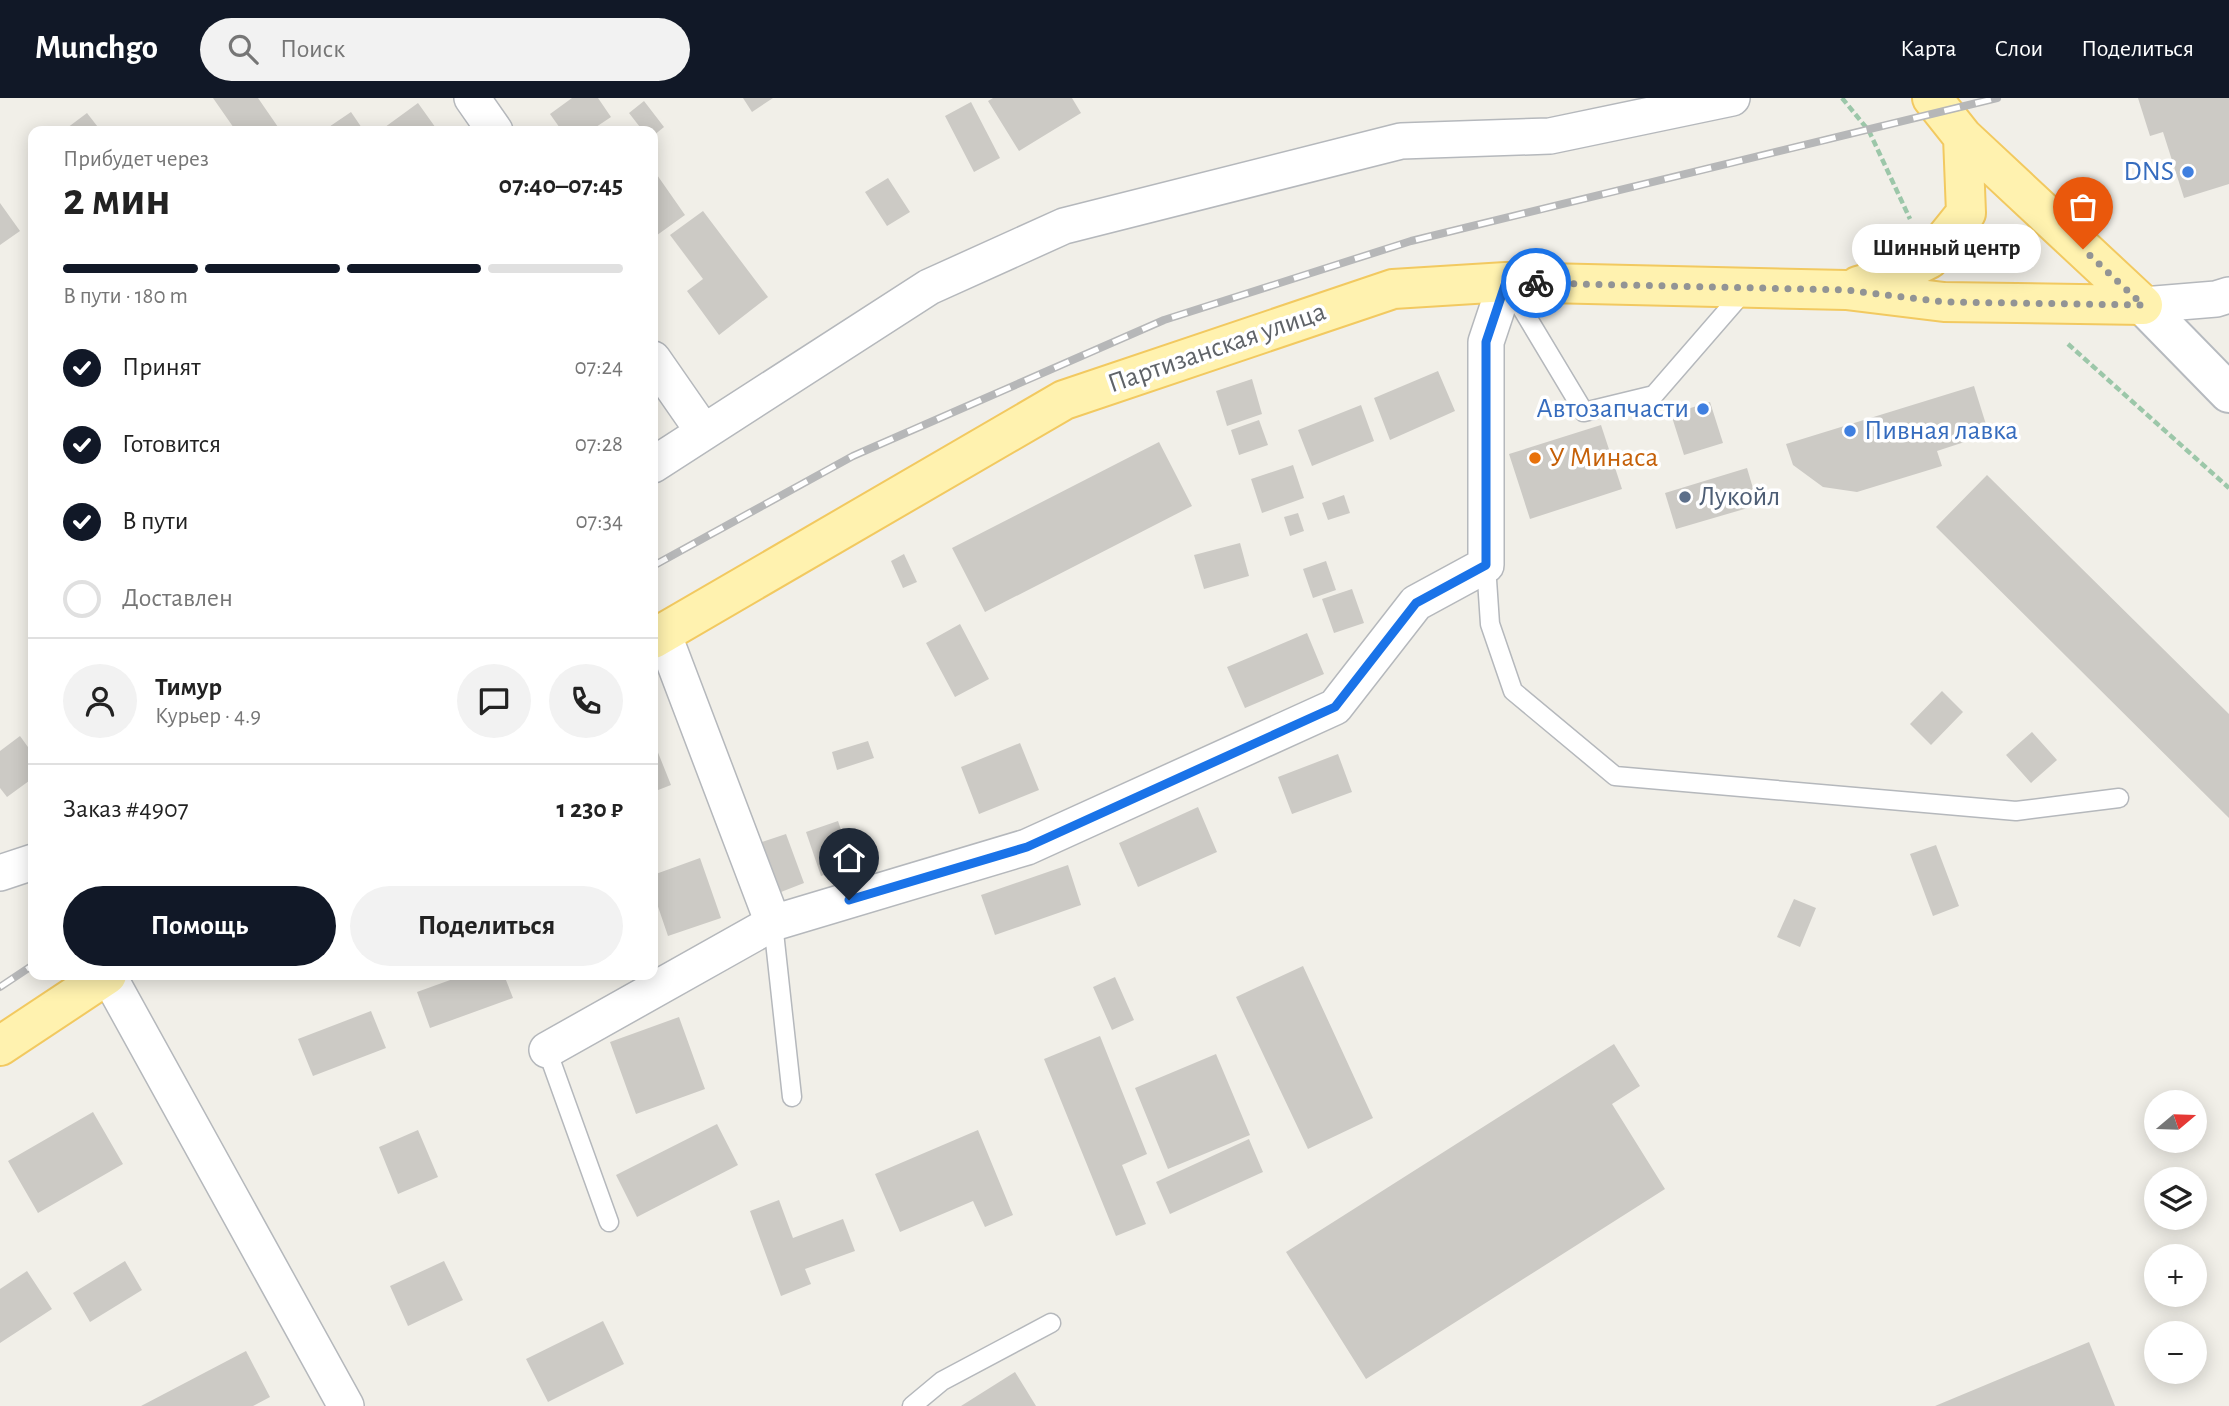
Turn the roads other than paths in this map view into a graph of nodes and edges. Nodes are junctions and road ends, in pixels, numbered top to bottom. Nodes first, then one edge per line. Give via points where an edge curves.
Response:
1 (472, 98) edge
2 (1732, 98) edge
3 (1932, 98) edge
4 (492, 126) edge
5 (1963, 137) junction
6 (1506, 282) junction
7 (1748, 288) junction
8 (1846, 290) junction
9 (2229, 295) edge
10 (2143, 305) junction
11 (658, 366) edge
12 (2229, 393) edge
13 (703, 432) junction
14 (658, 462) edge
15 (1486, 565) junction
16 (658, 636) edge
17 (2119, 798) dead end
18 (28, 864) edge
19 (0, 873) edge
20 (774, 923) junction
21 (100, 980) edge
22 (111, 980) edge
23 (0, 1046) edge
24 (547, 1050) joint
25 (792, 1097) dead end
26 (609, 1222) dead end
27 (1051, 1323) dead end
28 (346, 1406) edge
29 (912, 1406) edge

1 - 4 street
2 - 13 street via 1550,136 1401,141 1064,226 929,287
3 - 5 main road
5 - 8 main road via 1966,214 1929,259 1902,273
5 - 10 main road
6 - 7 main road, Партизанская улица
6 - 7 lane via 1584,412 1654,395
6 - 15 street via 1486,342
6 - 16 main road, Партизанская улица via 1393,289 1064,400
7 - 8 main road, Партизанская улица
8 - 10 main road via 1944,302
9 - 10 street
10 - 12 main road
11 - 13 street
13 - 14 street
15 - 17 lane via 1490,624 1513,691 1615,776 2016,811
15 - 20 street via 1416,603 1335,707 1027,847
16 - 20 street
18 - 19 street
20 - 24 street
20 - 25 lane
21 - 23 main road
22 - 28 street
24 - 26 lane
27 - 29 lane via 942,1381

